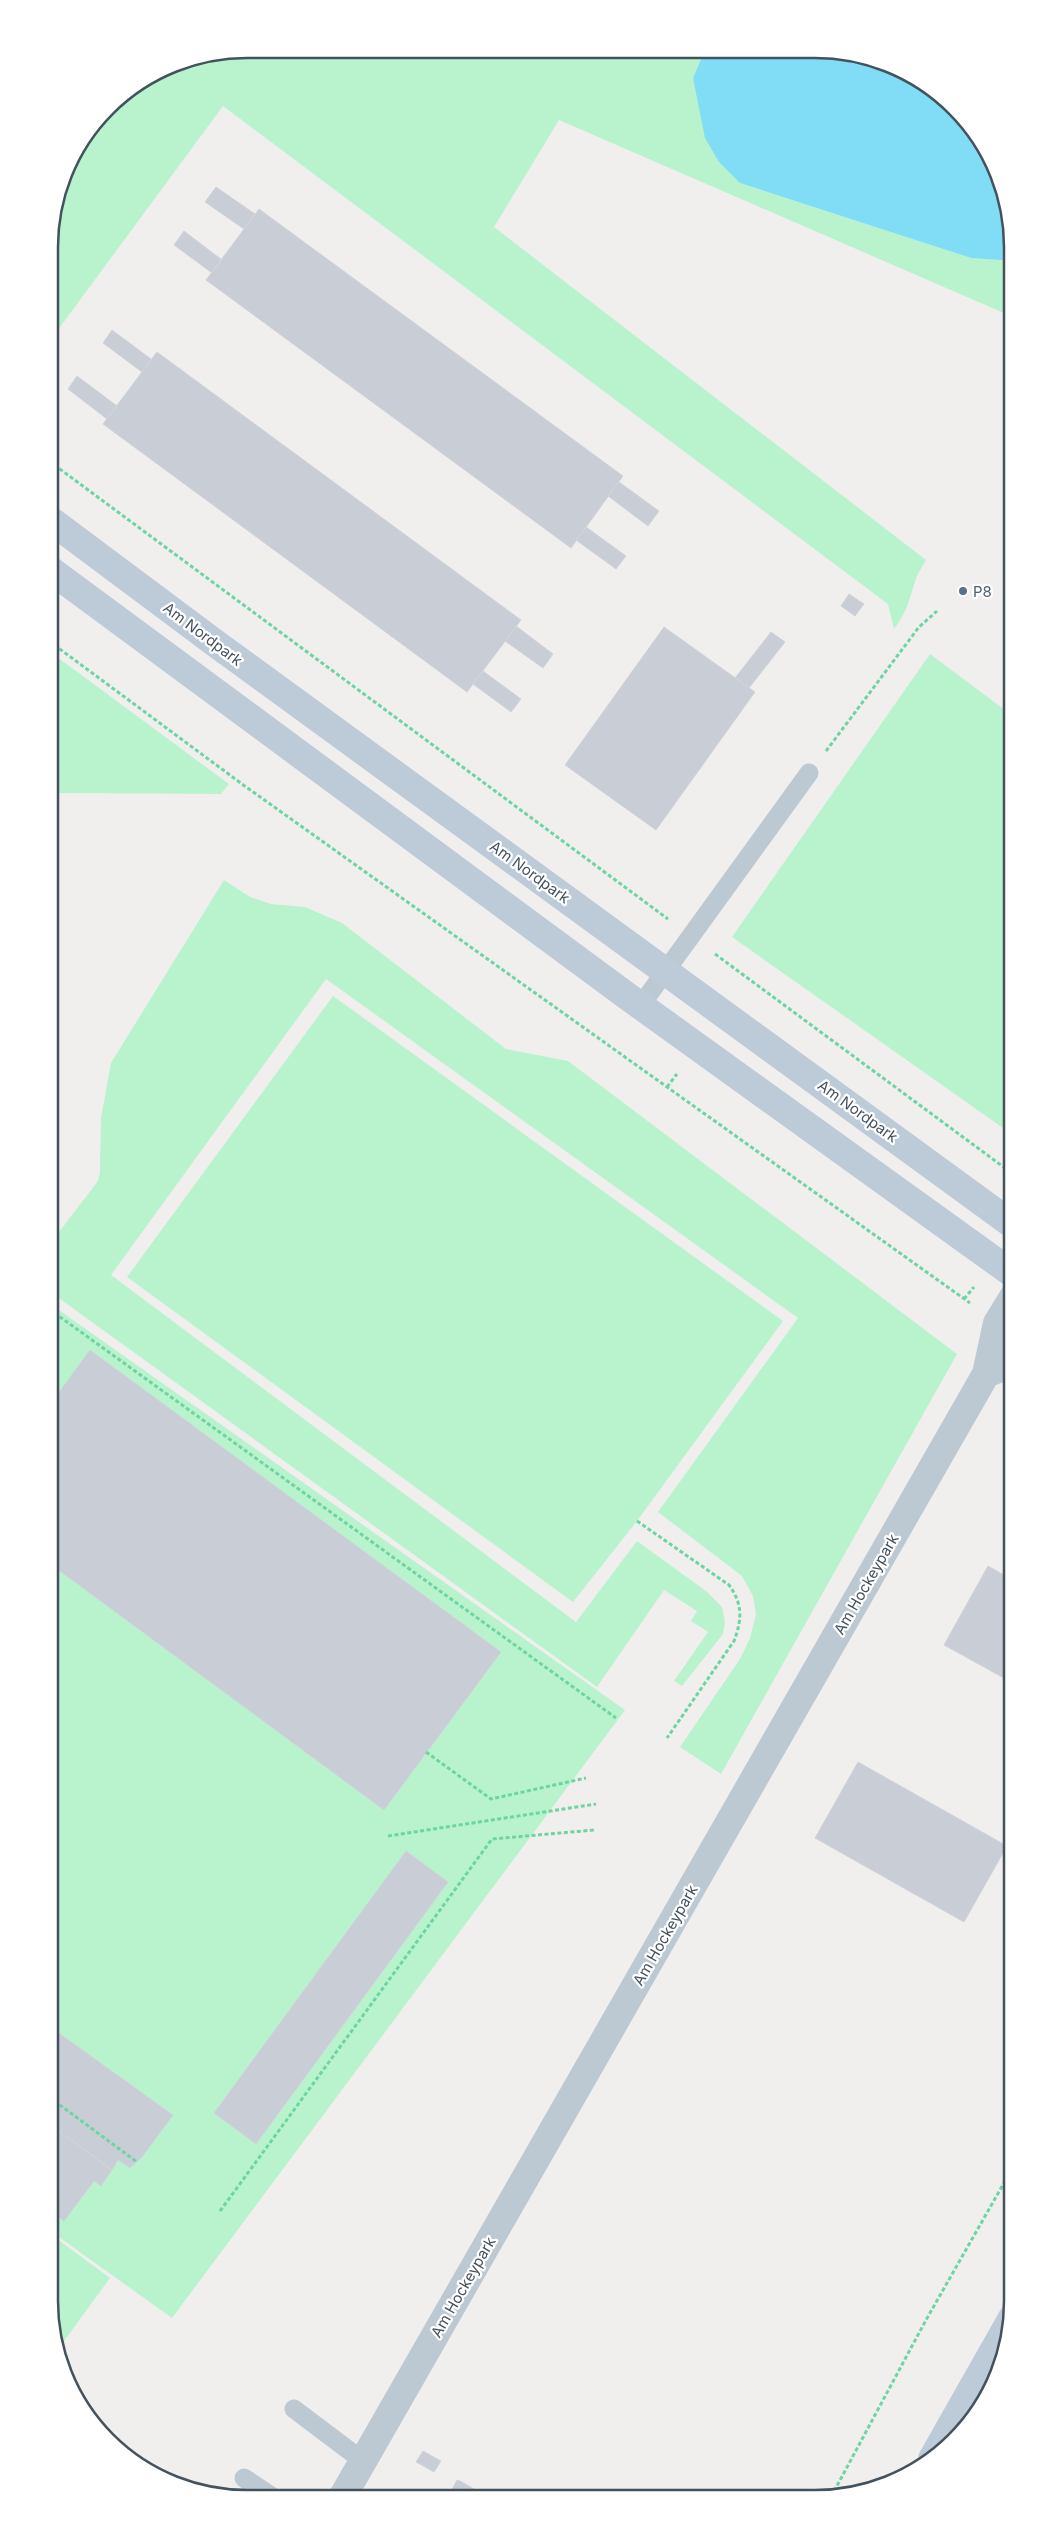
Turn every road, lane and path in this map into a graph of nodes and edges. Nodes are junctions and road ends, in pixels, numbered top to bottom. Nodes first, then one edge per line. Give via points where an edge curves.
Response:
1 (58, 468) edge
2 (58, 525) edge
3 (58, 576) edge
4 (937, 610) dead end
5 (58, 648) edge
6 (808, 774) joint
7 (692, 937) junction
8 (667, 972) junction
9 (641, 1005) junction
10 (1004, 1167) edge
11 (1004, 1218) edge
12 (1004, 1267) edge
13 (1004, 1311) edge
14 (58, 1315) edge
15 (997, 1322) junction
16 (1004, 1367) edge
17 (986, 1374) junction
18 (637, 1521) dead end
19 (616, 1718) dead end
20 (667, 1738) dead end
21 (426, 1752) dead end
22 (586, 1778) dead end
23 (596, 1804) dead end
24 (594, 1830) dead end
25 (388, 1836) dead end
26 (58, 2105) edge
27 (137, 2162) dead end
28 (1004, 2183) edge
29 (220, 2211) dead end
30 (1001, 2337) edge
31 (294, 2409) dead end
32 (942, 2441) edge
33 (363, 2461) junction
34 (244, 2478) dead end
35 (835, 2489) edge
36 (263, 2490) edge
37 (346, 2490) edge

1 - 7 path
2 - 8 street, Am Nordpark
3 - 9 street
4 - 6 path via 919,627
5 - 15 path via 242,784
6 - 7 lane
7 - 8 lane
7 - 10 path
8 - 9 lane
8 - 11 street, Am Nordpark
9 - 12 street
13 - 15 street, Am Hockeypark
14 - 19 path
15 - 17 street, Am Hockeypark
16 - 17 street
17 - 33 street, Am Hockeypark
18 - 20 path via 729,1585 741,1608 740,1626 734,1641
21 - 22 path via 491,1799
23 - 25 path
24 - 29 path via 492,1839
26 - 27 path
28 - 35 path
30 - 32 street
31 - 33 lane
33 - 37 street, Am Hockeypark
34 - 36 lane

